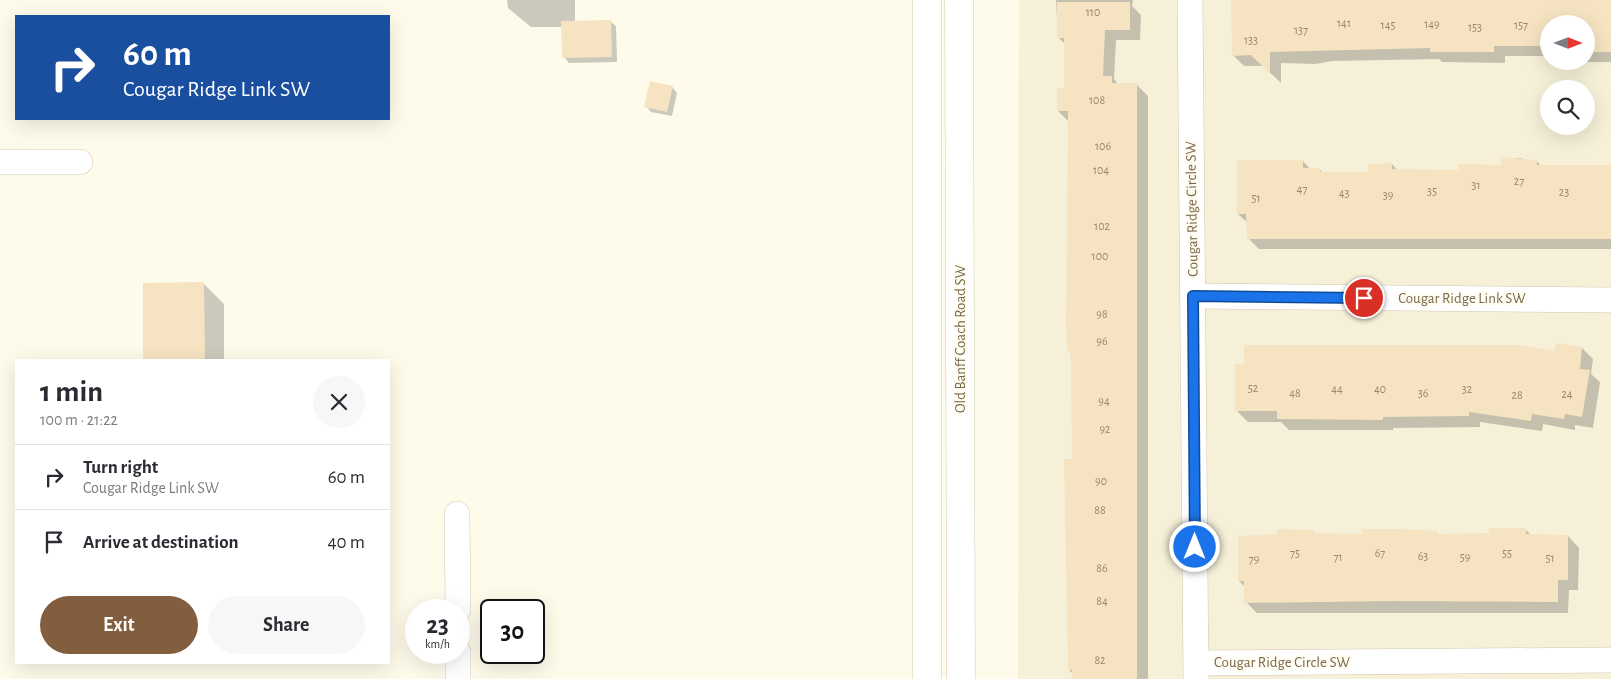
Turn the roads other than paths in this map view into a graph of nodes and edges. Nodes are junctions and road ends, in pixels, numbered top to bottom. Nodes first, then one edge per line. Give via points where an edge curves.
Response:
1 (927, 0) edge
2 (959, 0) edge
3 (1190, 0) edge
4 (0, 162) edge
5 (80, 162) dead end
6 (1193, 296) junction
7 (1611, 300) edge
8 (457, 514) dead end
9 (458, 599) edge
10 (1611, 660) edge
11 (458, 664) edge
12 (1196, 671) edge
13 (458, 679) edge
14 (927, 679) edge
15 (960, 679) edge

1 - 14 main road
2 - 15 main road, Old Banff Coach Road SW
3 - 6 street, Cougar Ridge Circle SW
4 - 5 street
6 - 7 street, Cougar Ridge Link SW
6 - 12 street, Cougar Ridge Circle SW
8 - 9 street
10 - 12 street, Cougar Ridge Circle SW
11 - 13 street

